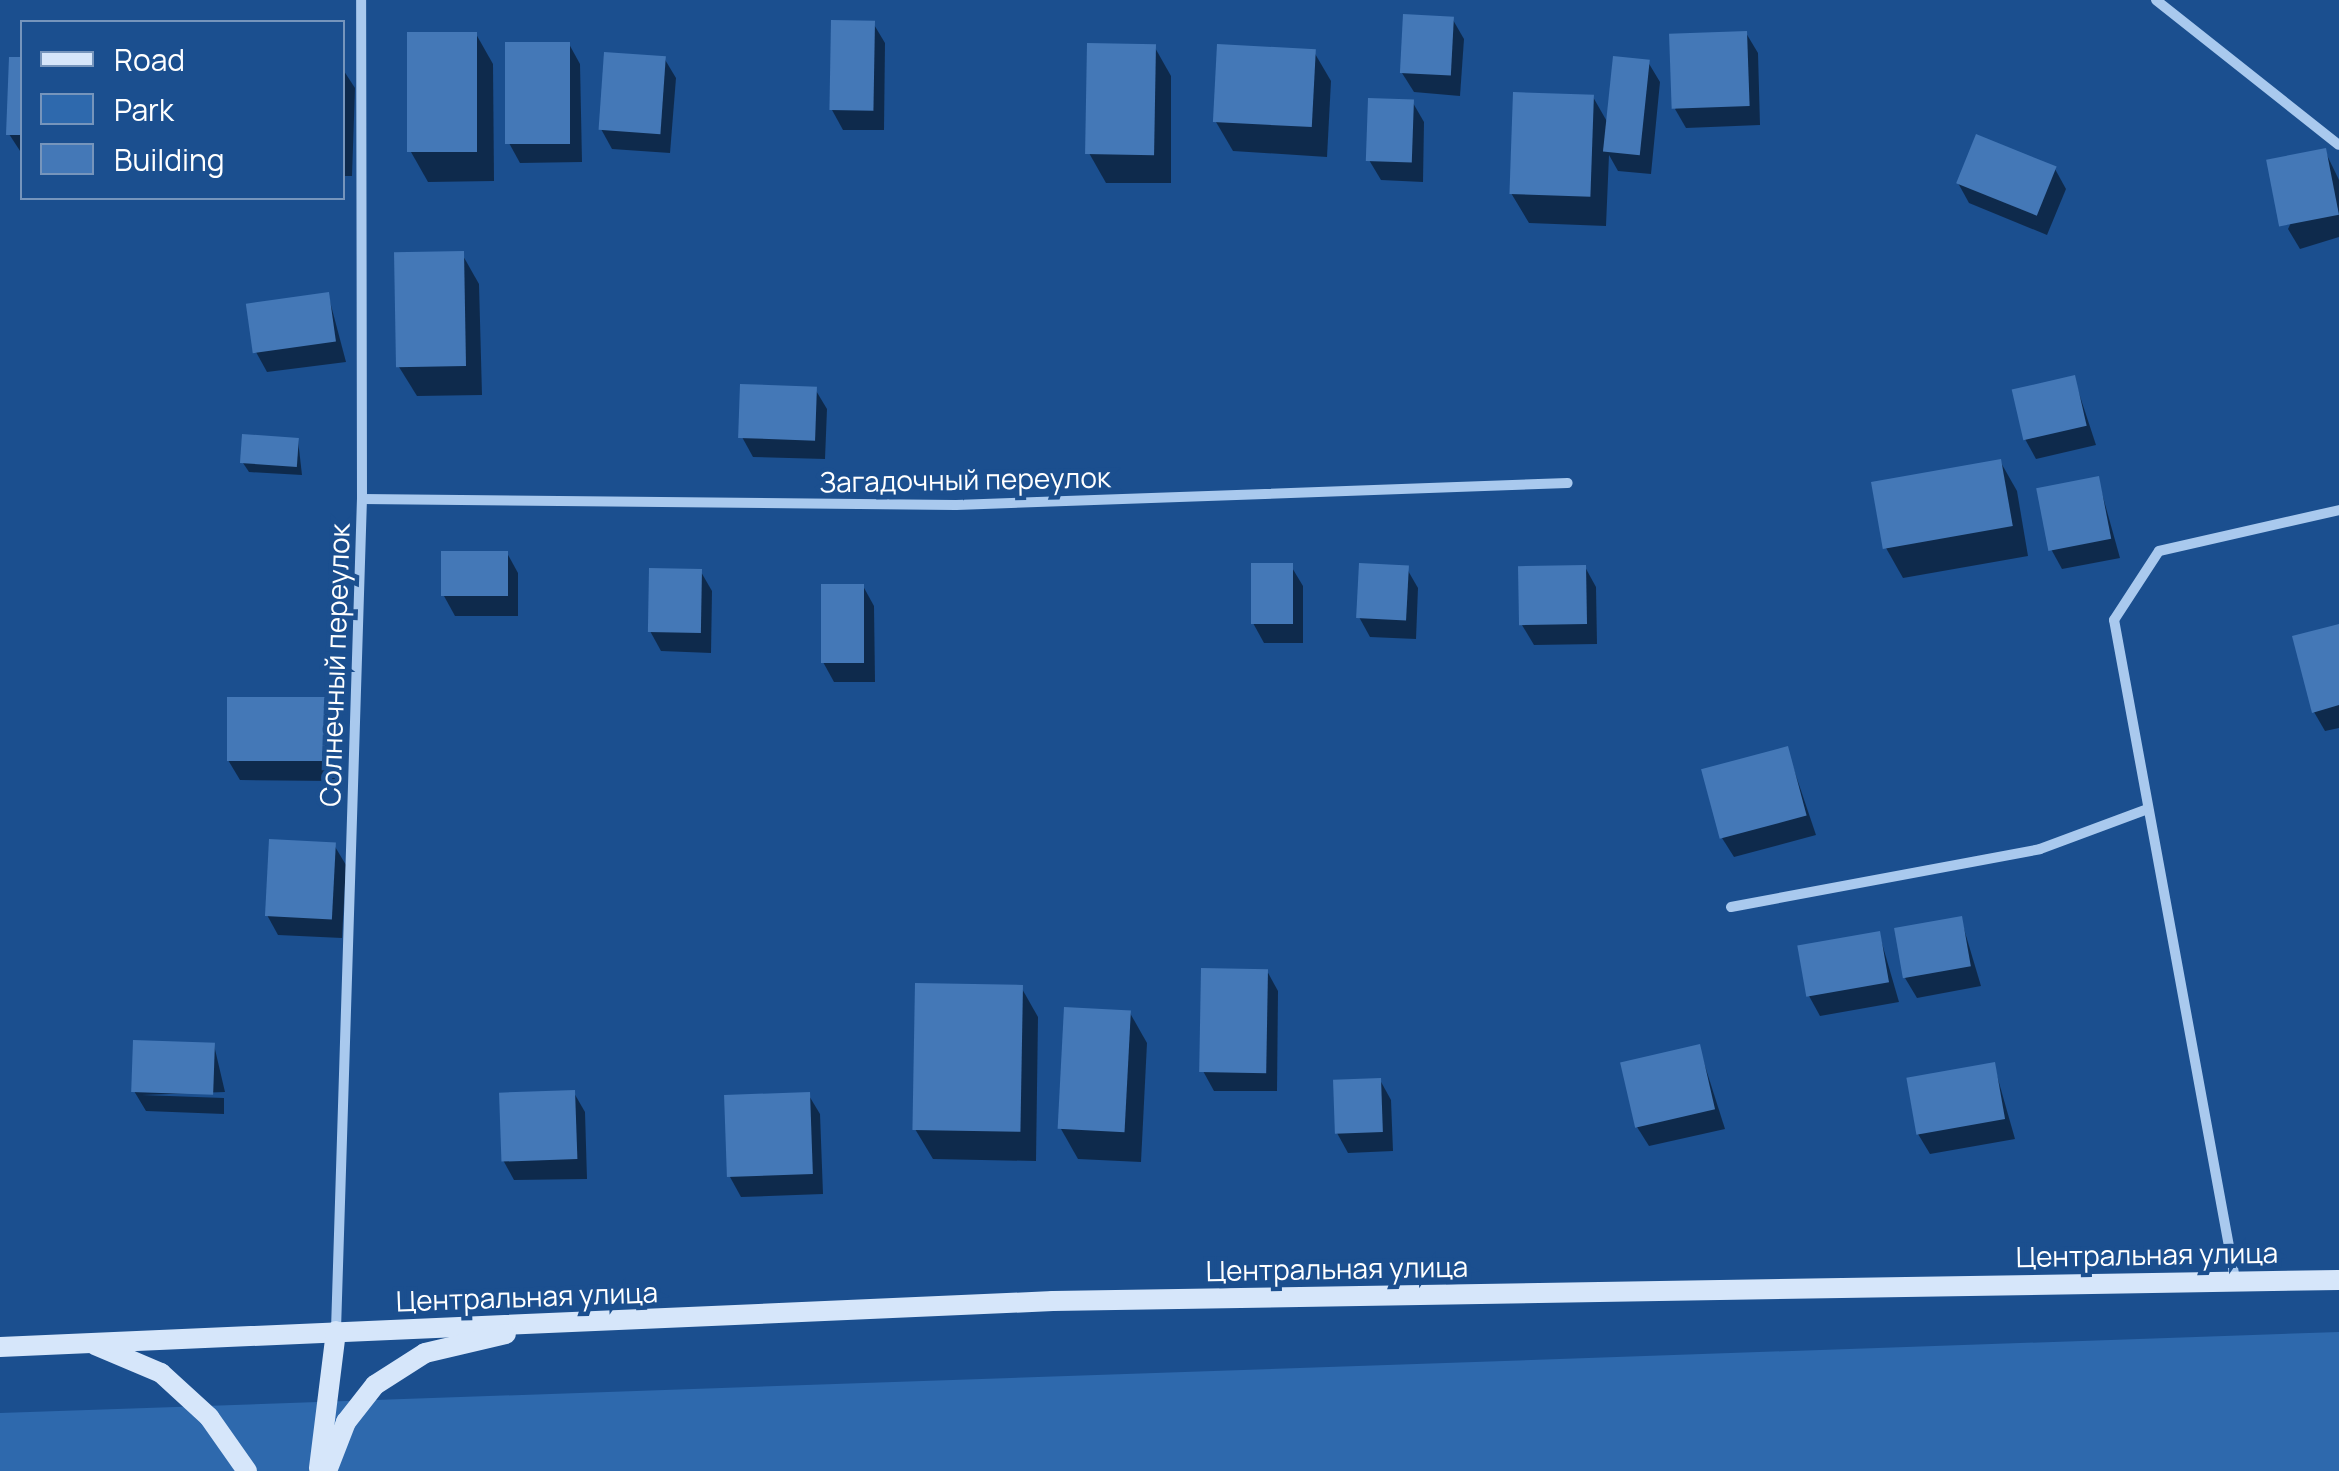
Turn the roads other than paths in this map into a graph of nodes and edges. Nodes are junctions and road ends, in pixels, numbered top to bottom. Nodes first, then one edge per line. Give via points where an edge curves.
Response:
1 (361, 0) edge
2 (2156, 0) edge
3 (2339, 145) edge
4 (1568, 483) dead end
5 (362, 498) junction
6 (2339, 510) edge
7 (2145, 810) junction
8 (1731, 908) dead end
9 (2235, 1279) junction
10 (2339, 1280) edge
11 (551, 1324) junction
12 (336, 1331) junction
13 (88, 1342) junction
14 (0, 1346) edge
15 (247, 1471) edge
16 (319, 1471) edge
17 (327, 1471) edge

1 - 5 street, Солнечный переулок
2 - 3 street
4 - 5 street, Загадочный переулок via 956,506
5 - 12 street, Солнечный переулок
6 - 7 street via 2158,551 2114,620
7 - 8 street via 2040,850
7 - 9 street
9 - 10 street, Центральная улица
9 - 11 street, Центральная улица via 1053,1301
11 - 12 street, Центральная улица
11 - 17 street via 425,1353 375,1386 346,1422
12 - 13 street, Центральная улица
12 - 16 street
13 - 14 street, Центральная улица
13 - 15 street via 161,1373 210,1417

